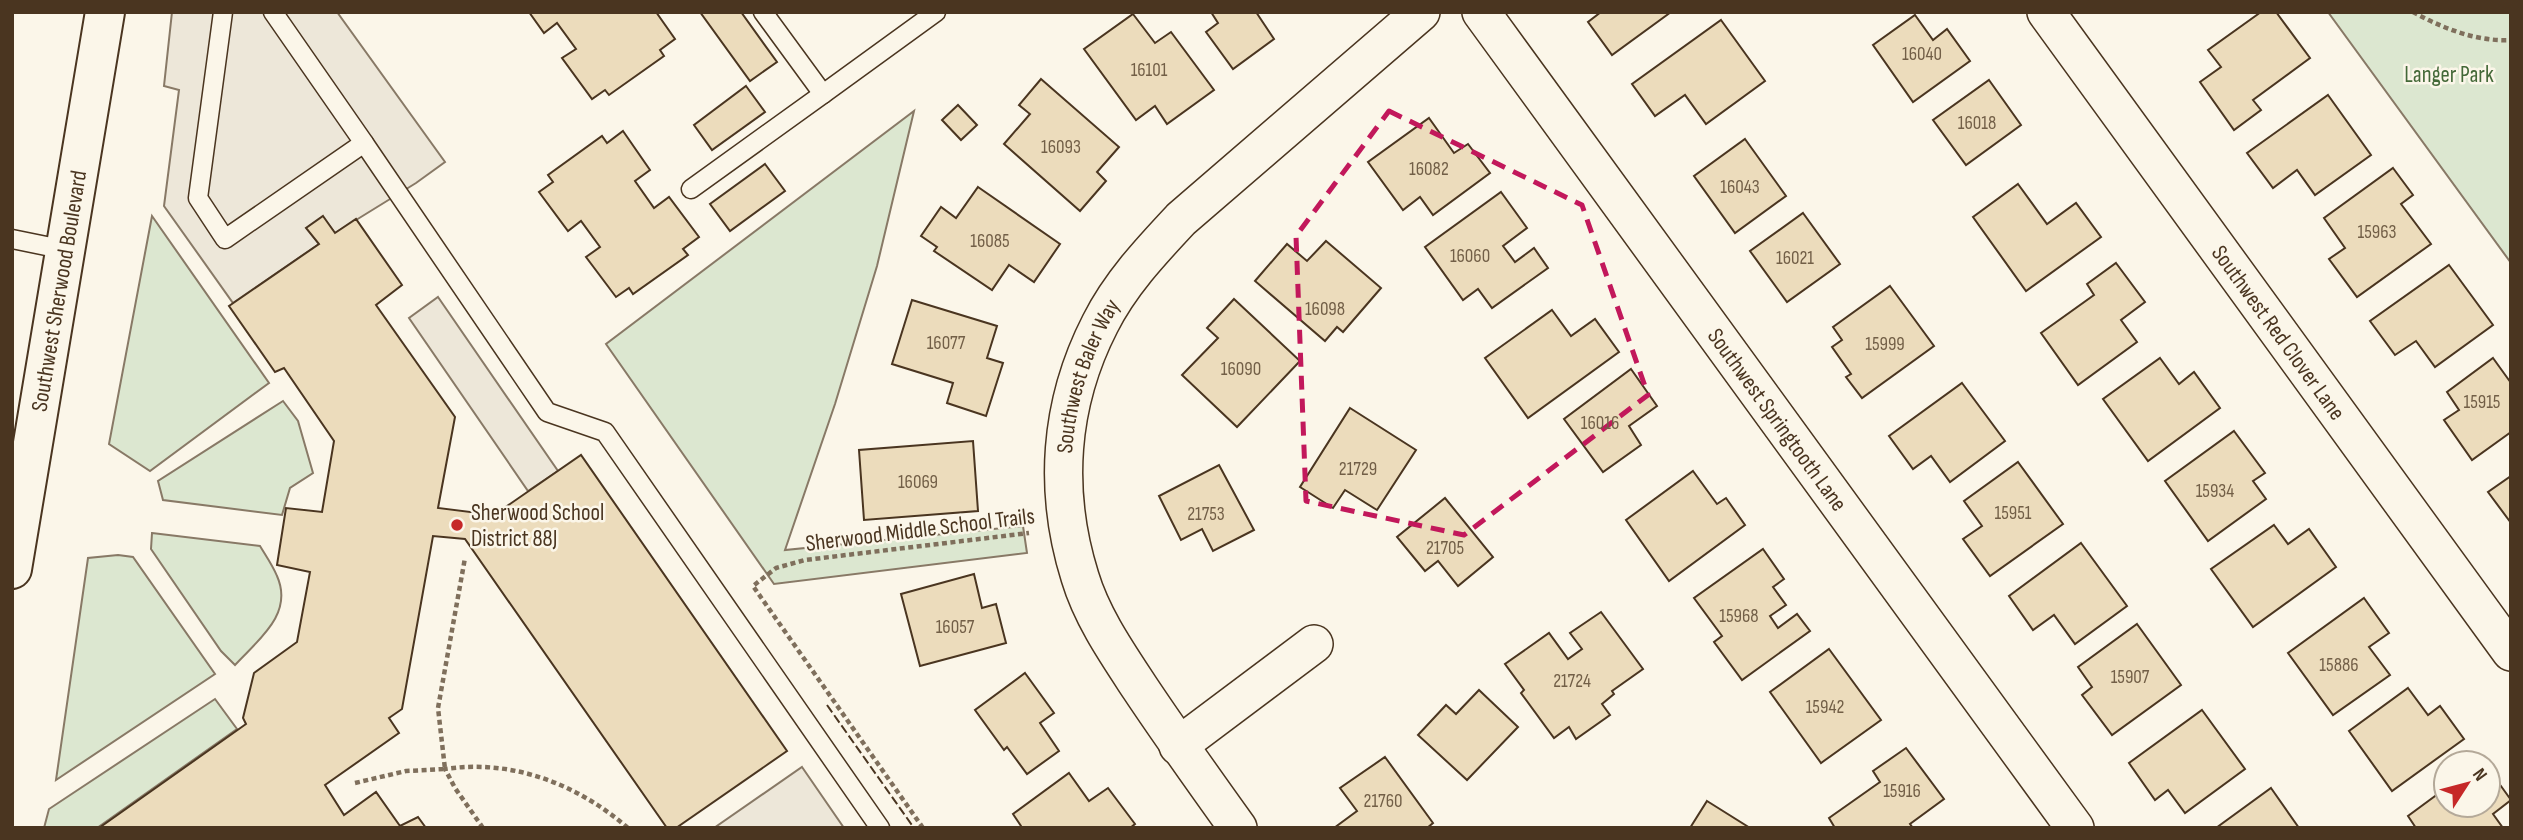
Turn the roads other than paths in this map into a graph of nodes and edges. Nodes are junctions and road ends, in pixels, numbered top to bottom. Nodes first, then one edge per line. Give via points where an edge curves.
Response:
1 (105, 12) edge
2 (223, 12) edge
3 (273, 12) edge
4 (764, 12) edge
5 (936, 12) edge
6 (1421, 12) edge
7 (1482, 12) edge
8 (2046, 12) edge
9 (823, 94) junction
10 (364, 143) junction
11 (691, 189) dead end
12 (12, 239) edge
13 (66, 250) junction
14 (12, 569) edge
15 (1314, 644) dead end
16 (2511, 653) edge
17 (1178, 746) junction
18 (880, 828) edge
19 (1238, 828) edge
20 (2074, 828) edge

1 - 13 main road, Southwest Sherwood Boulevard
2 - 10 lane via 198,198 225,239
3 - 10 lane
4 - 9 lane
5 - 9 lane
6 - 17 street, Southwest Baler Way via 1181,219 1119,292 1079,373 1062,461 1062,496 1080,578 1100,623
7 - 20 street, Southwest Springtooth Lane
8 - 16 street, Southwest Red Clover Lane
9 - 11 lane
10 - 18 lane via 547,411 605,432
12 - 13 lane
13 - 14 main road, Southwest Sherwood Boulevard
15 - 17 street
17 - 19 street, Southwest Baler Way

